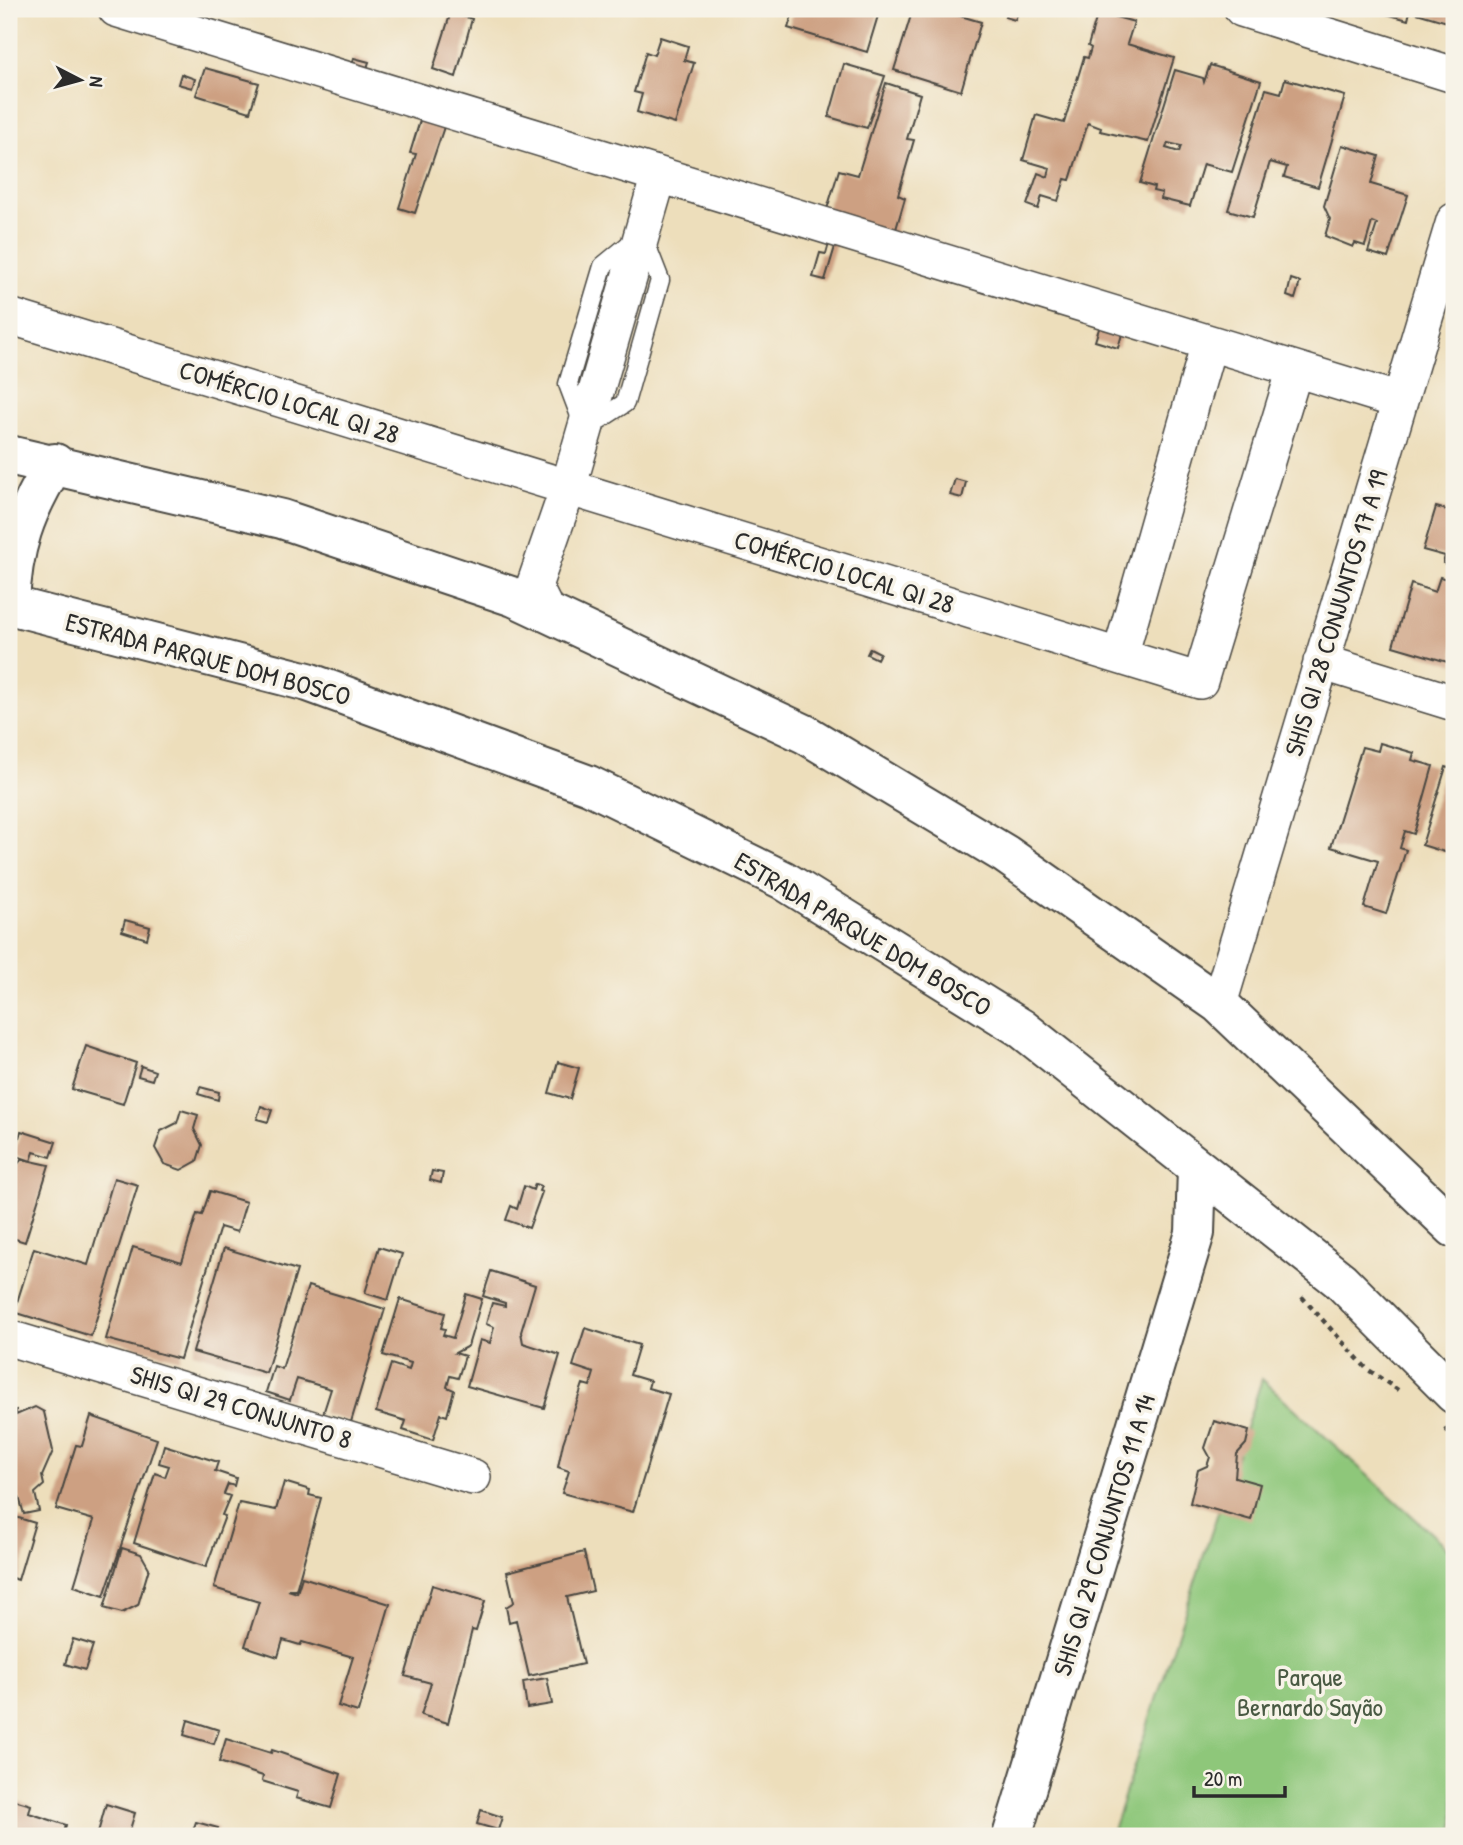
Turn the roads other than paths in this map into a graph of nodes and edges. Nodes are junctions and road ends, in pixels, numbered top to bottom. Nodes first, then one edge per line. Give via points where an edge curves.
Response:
1 (116, 9) edge
2 (1242, 9) edge
3 (1454, 75) edge
4 (659, 175) junction
5 (1454, 221) edge
6 (9, 316) edge
7 (1209, 343) junction
8 (1295, 369) junction
9 (1400, 401) junction
10 (9, 455) edge
11 (55, 463) junction
12 (568, 488) junction
13 (531, 598) junction
14 (10, 605) edge
15 (1120, 656) junction
16 (1321, 662) junction
17 (1454, 703) edge
18 (1219, 1004) junction
19 (1197, 1168) junction
20 (1240, 1202) junction
21 (1454, 1228) edge
22 (1195, 1233) junction
23 (9, 1338) edge
24 (1447, 1407) edge
25 (473, 1477) dead end
26 (1012, 1836) edge

1 - 4 street
2 - 3 street
4 - 7 street
4 - 12 street
5 - 9 street, SHIS QI 28 CONJUNTOS 17 A 19
6 - 12 street, COMÉRCIO LOCAL QI 28
7 - 8 street
7 - 15 street
8 - 9 street
8 - 15 street, COMÉRCIO LOCAL QI 28 via 1200,681
9 - 16 street, SHIS QI 28 CONJUNTOS 17 A 19
10 - 11 main road
11 - 13 main road via 282,519
11 - 14 main road via 24,522 12,563
12 - 13 street
12 - 15 street, COMÉRCIO LOCAL QI 28
13 - 18 main road via 805,734 1005,854
14 - 19 main road, ESTRADA PARQUE DOM BOSCO via 307,682 601,791 783,880 1021,1028
16 - 17 street
16 - 18 street, SHIS QI 28 CONJUNTOS 17 A 19
18 - 21 main road
19 - 20 main road, ESTRADA PARQUE DOM BOSCO
19 - 22 main road, SHIS QI 29 CONJUNTOS 11 A 14
20 - 22 main road
20 - 24 main road, ESTRADA PARQUE DOM BOSCO via 1341,1281
22 - 26 main road, SHIS QI 29 CONJUNTOS 11 A 14
23 - 25 street, SHIS QI 29 CONJUNTO 8

